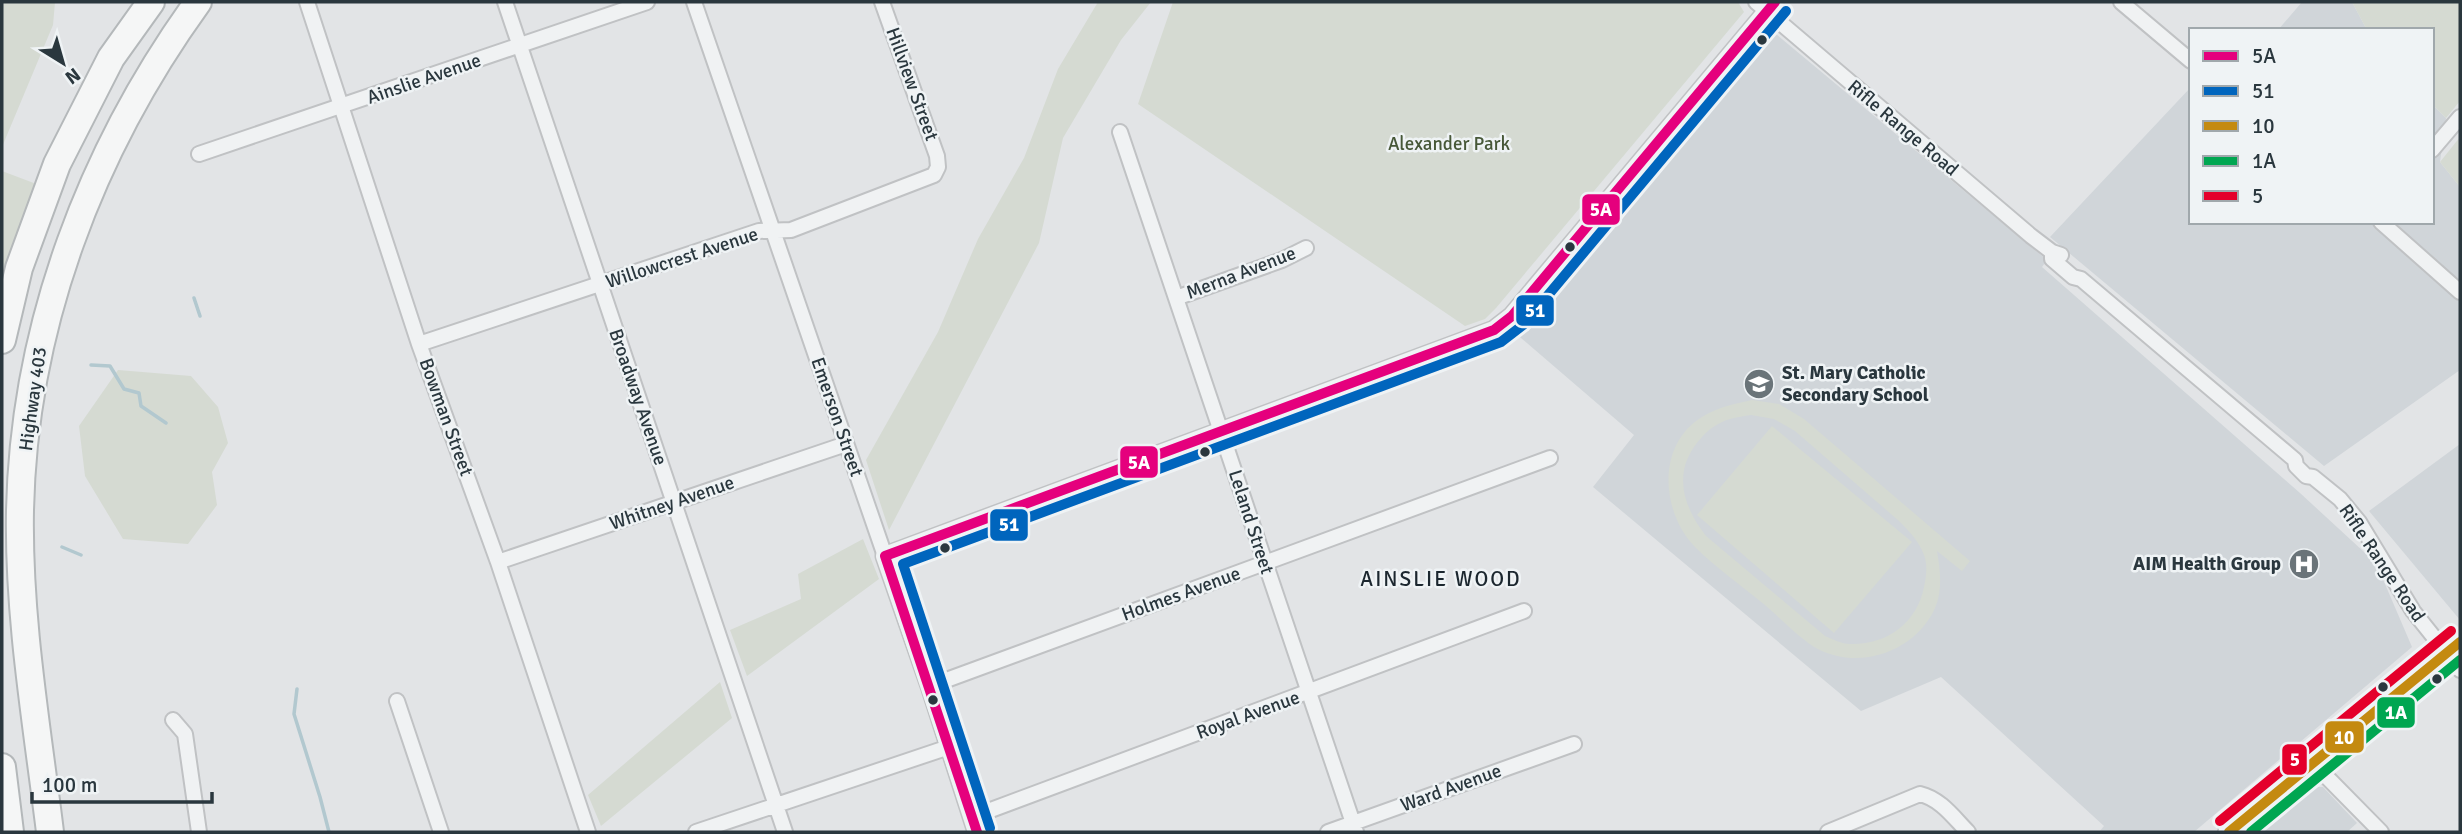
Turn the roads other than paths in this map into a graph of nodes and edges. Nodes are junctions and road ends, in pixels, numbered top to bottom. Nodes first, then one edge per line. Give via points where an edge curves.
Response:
1 (151, 2) edge
2 (198, 2) edge
3 (307, 2) edge
4 (505, 2) edge
5 (647, 2) edge
6 (694, 2) edge
7 (882, 2) edge
8 (2121, 2) edge
9 (1766, 5) edge
10 (520, 47) junction
11 (2189, 59) edge
12 (343, 107) junction
13 (2460, 117) edge
14 (1120, 132) dead end
15 (2434, 148) edge
16 (199, 154) dead end
17 (938, 167) joint
18 (2383, 224) edge
19 (773, 231) junction
20 (1306, 248) dead end
21 (600, 285) junction
22 (2460, 292) edge
23 (1176, 298) junction
24 (2, 340) edge
25 (419, 344) junction
26 (1221, 432) junction
27 (846, 444) junction
28 (1550, 458) dead end
29 (674, 502) junction
30 (885, 556) junction
31 (498, 562) junction
32 (1265, 563) junction
33 (1524, 611) dead end
34 (2456, 655) edge
35 (930, 686) junction
36 (1309, 692) junction
37 (397, 701) dead end
38 (173, 720) dead end
39 (1574, 744) dead end
40 (948, 747) junction
41 (2313, 763) junction
42 (2, 767) edge
43 (776, 806) junction
44 (974, 825) edge
45 (1354, 828) edge
46 (10, 832) edge
47 (50, 832) edge
48 (199, 832) edge
49 (441, 832) edge
50 (588, 832) edge
51 (696, 832) edge
52 (785, 832) edge
53 (1328, 832) edge
54 (1828, 832) edge
55 (1968, 832) edge
56 (2229, 832) edge
57 (2381, 832) edge

1 - 24 highway, Highway 403 via 111,58 57,164 19,268
2 - 47 highway, Highway 403 via 150,72 99,170 58,275 32,388 20,510 24,604
3 - 12 street, Bowman Street
4 - 10 street, Broadway Avenue
5 - 10 street, Ainslie Avenue
6 - 19 street, Emerson Street
7 - 17 street, Hillview Street
8 - 11 street
9 - 26 street via 1512,316 1494,330
9 - 34 street, Rifle Range Road via 2052,252 2052,259 2295,460 2295,467 2340,499 2413,611
10 - 12 street, Ainslie Avenue
10 - 21 street, Broadway Avenue
12 - 16 street, Ainslie Avenue
12 - 25 street, Bowman Street
13 - 15 street
14 - 23 street, Leland Street
17 - 19 street, Willowcrest Avenue via 934,175 913,184 791,230
18 - 22 street
19 - 21 street, Willowcrest Avenue via 757,232
19 - 27 street, Emerson Street
20 - 23 street, Merna Avenue
21 - 25 street, Willowcrest Avenue
21 - 29 street, Broadway Avenue
23 - 26 street, Leland Street
25 - 31 street, Bowman Street
26 - 30 street
26 - 32 street, Leland Street
27 - 29 street, Whitney Avenue
27 - 30 street, Emerson Street
28 - 32 street, Holmes Avenue
29 - 31 street, Whitney Avenue
29 - 43 street, Broadway Avenue
30 - 35 street, Emerson Street
31 - 50 street, Bowman Street
32 - 35 street, Holmes Avenue
32 - 36 street, Leland Street
33 - 36 street, Royal Avenue
34 - 41 main road
35 - 40 street, Emerson Street
36 - 44 street, Royal Avenue
36 - 45 street, Leland Street
37 - 49 street
38 - 48 street via 185,734
39 - 45 street, Ward Avenue
40 - 43 street
40 - 44 street, Emerson Street
41 - 56 main road
41 - 57 street
42 - 46 highway
43 - 51 street
43 - 52 street, Broadway Avenue
45 - 53 street, Ward Avenue
54 - 55 street via 1920,794 1940,803

